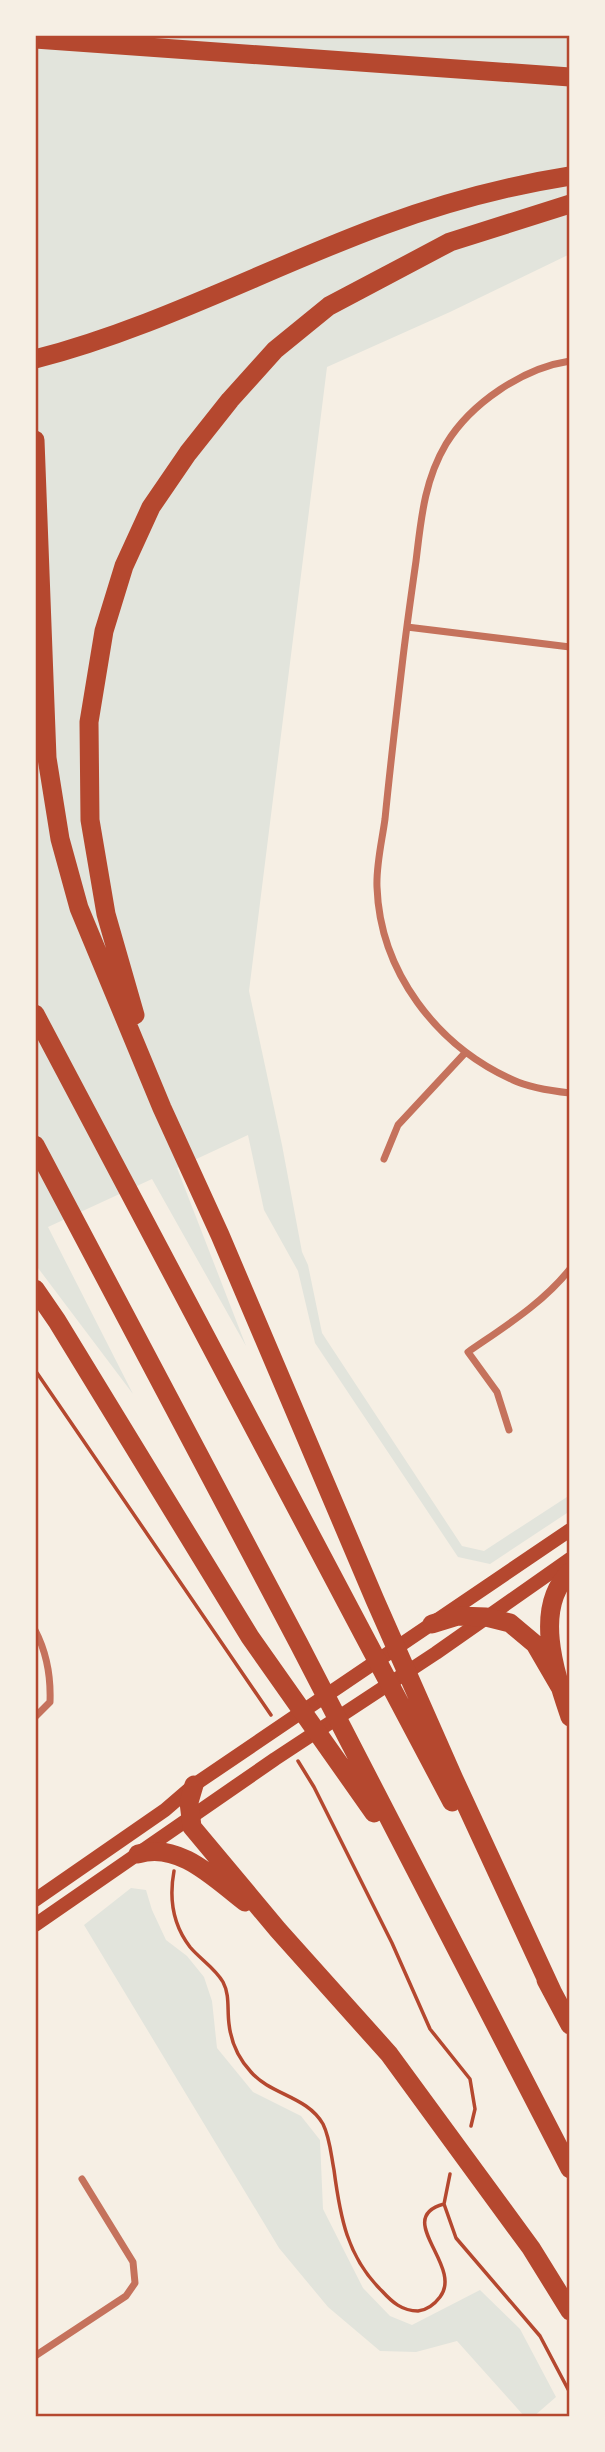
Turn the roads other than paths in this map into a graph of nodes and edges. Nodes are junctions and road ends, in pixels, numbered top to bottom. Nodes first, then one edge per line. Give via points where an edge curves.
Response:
1 (35, 38) edge
2 (570, 77) edge
3 (570, 176) edge
4 (570, 204) edge
5 (35, 359) edge
6 (570, 360) edge
7 (35, 440) edge
8 (407, 627) junction
9 (570, 647) edge
10 (35, 1014) edge
11 (465, 1053) junction
12 (570, 1093) edge
13 (162, 1108) junction
14 (35, 1145) edge
15 (384, 1159) dead end
16 (570, 1269) edge
17 (35, 1289) edge
18 (509, 1430) dead end
19 (570, 1530) edge
20 (570, 1559) edge
21 (570, 1572) edge
22 (486, 1617) junction
23 (427, 1627) junction
24 (35, 1630) edge
25 (560, 1687) junction
26 (35, 1717) edge
27 (570, 1717) edge
28 (194, 1785) junction
29 (190, 1819) junction
30 (138, 1854) junction
31 (416, 1874) junction
32 (35, 1900) edge
33 (35, 1925) edge
34 (278, 1930) junction
35 (552, 1991) junction
36 (570, 2025) edge
37 (570, 2169) edge
38 (82, 2179) dead end
39 (570, 2311) edge
40 (35, 2356) edge

1 - 2 highway
3 - 5 highway via 494,192 385,225 142,326
4 - 13 highway via 450,242 328,306 286,341 229,400 151,507 124,566 104,631 89,722 90,820 106,914
6 - 8 street via 516,379 473,413 447,443 425,494
7 - 13 highway via 47,758 60,839 79,908
8 - 9 street
8 - 11 street via 377,887 393,960 428,1017
10 - 35 highway
11 - 12 street via 514,1081
11 - 15 street via 398,1125
13 - 35 highway via 396,1648
14 - 31 highway
16 - 18 street via 535,1305 468,1352 497,1392
17 - 31 highway via 250,1637
19 - 23 main road
20 - 22 main road
21 - 25 highway via 551,1606 550,1636
22 - 23 highway via 458,1616
22 - 25 highway via 510,1623 535,1644
22 - 29 main road
23 - 28 main road
24 - 26 street via 51,1678 50,1702
25 - 27 highway
28 - 29 highway via 188,1802
28 - 32 main road
29 - 30 main road
29 - 34 highway
30 - 33 main road
30 - 34 highway via 160,1852 187,1859
31 - 37 highway
34 - 39 highway via 389,2054 531,2248
35 - 36 highway
38 - 40 street via 133,2263 135,2283 126,2297

